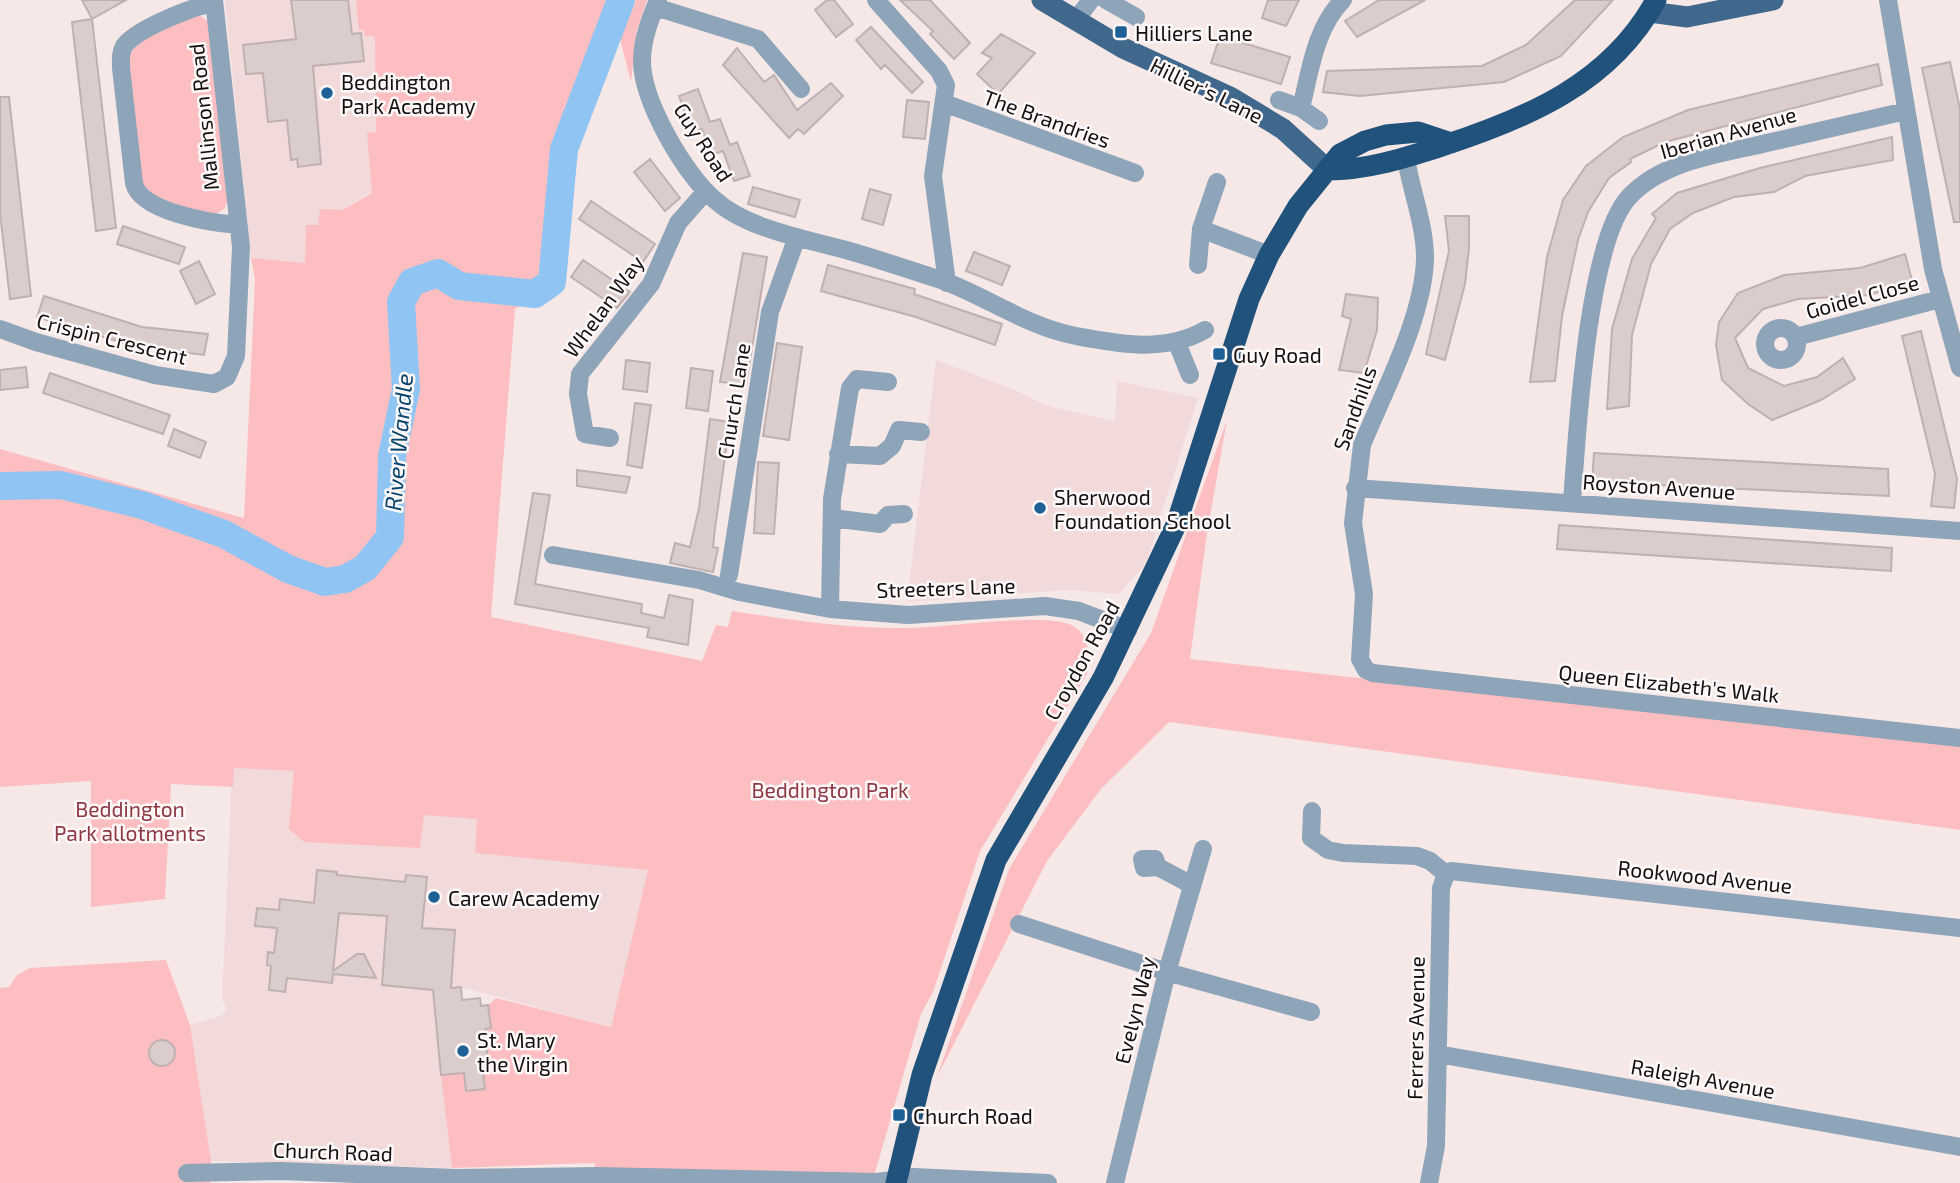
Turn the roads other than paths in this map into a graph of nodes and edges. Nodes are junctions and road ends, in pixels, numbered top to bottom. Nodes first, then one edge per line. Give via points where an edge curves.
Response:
1 (876, 0) edge
2 (1042, 0) edge
3 (1091, 0) edge
4 (1106, 0) edge
5 (1343, 0) edge
6 (1773, 0) edge
7 (1888, 0) edge
8 (214, 2) edge
9 (656, 4) edge
10 (1653, 6) edge
11 (1136, 16) dead end
12 (1075, 21) junction
13 (801, 89) dead end
14 (1279, 100) dead end
15 (944, 103) junction
16 (1301, 108) junction
17 (1906, 111) junction
18 (1319, 121) dead end
19 (1451, 143) junction
20 (1406, 158) junction
21 (1328, 170) junction
22 (1135, 173) dead end
23 (1217, 183) dead end
24 (706, 191) junction
25 (238, 225) junction
26 (1200, 229) junction
27 (797, 237) junction
28 (1269, 255) junction
29 (1198, 265) dead end
30 (947, 283) junction
31 (1940, 299) junction
32 (0, 329) edge
33 (1205, 330) dead end
34 (1796, 337) dead end
35 (1177, 343) junction
36 (1960, 368) edge
37 (1190, 375) dead end
38 (888, 382) dead end
39 (214, 384) joint
40 (921, 432) dead end
41 (610, 438) dead end
42 (838, 454) junction
43 (1355, 488) junction
44 (1572, 502) junction
45 (904, 514) dead end
46 (832, 518) junction
47 (1960, 531) edge
48 (553, 555) dead end
49 (726, 582) junction
50 (830, 608) junction
51 (1128, 630) junction
52 (1373, 673) joint
53 (1960, 738) edge
54 (1312, 811) dead end
55 (1203, 849) dead end
56 (1158, 867) dead end
57 (1446, 874) junction
58 (1190, 884) junction
59 (1019, 924) dead end
60 (1960, 928) edge
61 (1167, 972) junction
62 (1311, 1012) dead end
63 (1438, 1054) junction
64 (1960, 1147) edge
65 (187, 1173) dead end
66 (896, 1182) edge
67 (1048, 1183) edge
68 (1115, 1183) edge
69 (1429, 1183) edge

1 - 15 street via 944,77
2 - 12 main road, Hillier's Lane
3 - 12 street
4 - 11 street
5 - 16 street via 1331,12 1316,47
6 - 10 main road via 1687,17
7 - 17 street
8 - 25 street, Mallinson Road
8 - 25 street, Mallinson Road via 185,10 128,42 121,52 121,68 139,195 152,205 209,222
9 - 13 street via 758,39
9 - 24 street, Guy Road via 642,62 646,86 674,145
10 - 19 highway via 1632,38 1583,84 1505,126
12 - 21 main road, Hillier's Lane via 1230,97 1283,129
14 - 16 street
15 - 22 street, The Brandries
15 - 30 street via 933,176
16 - 18 street
17 - 31 street
17 - 44 street, Iberian Avenue via 1695,160 1656,176 1629,197 1612,228 1595,289
19 - 20 highway
19 - 21 highway, Croydon Road via 1418,132 1386,135 1340,154
20 - 21 highway via 1360,170
20 - 43 street, Sandhills via 1425,251 1421,286 1404,342 1362,445
21 - 28 highway, Croydon Road via 1298,206
23 - 26 street
24 - 27 street, Guy Road via 735,214
24 - 41 street, Whelan Way via 678,223 651,284 580,374 578,394 585,434
25 - 39 street, Mallinson Road via 242,273 236,356 227,377
26 - 28 street
26 - 29 street
27 - 30 street, Guy Road
27 - 49 street, Church Lane via 770,312
28 - 51 highway, Croydon Road via 1248,299 1176,525
30 - 35 street, Guy Road via 1057,332 1123,343
31 - 34 street, Goidel Close
31 - 36 street
32 - 39 street, Crispin Crescent via 155,375
33 - 35 street, Guy Road
35 - 37 street
38 - 42 street via 853,382
40 - 42 street via 899,430 892,446 880,456
42 - 46 street
43 - 44 street, Royston Avenue
43 - 52 street, Sandhills via 1353,523 1364,594 1360,659
44 - 47 street, Royston Avenue
45 - 46 street via 888,515 880,524
46 - 50 street
48 - 49 street, Streeters Lane
49 - 50 street, Streeters Lane
50 - 51 street, Streeters Lane via 908,615 1045,606 1079,611
51 - 66 highway, Croydon Road via 996,860 922,1075
52 - 53 street, Queen Elizabeth's Walk
54 - 57 street via 1311,838 1321,847 1343,853 1417,856
55 - 58 street, Evelyn Way
56 - 58 street
57 - 60 street, Rookwood Avenue via 1451,871
57 - 63 street, Ferrers Avenue via 1441,888
58 - 61 street, Evelyn Way
59 - 61 street
61 - 62 street
61 - 68 street, Evelyn Way
63 - 64 street, Raleigh Avenue
63 - 69 street, Ferrers Avenue via 1436,1146
65 - 66 street, Church Road
66 - 67 street, Church Road via 914,1177

